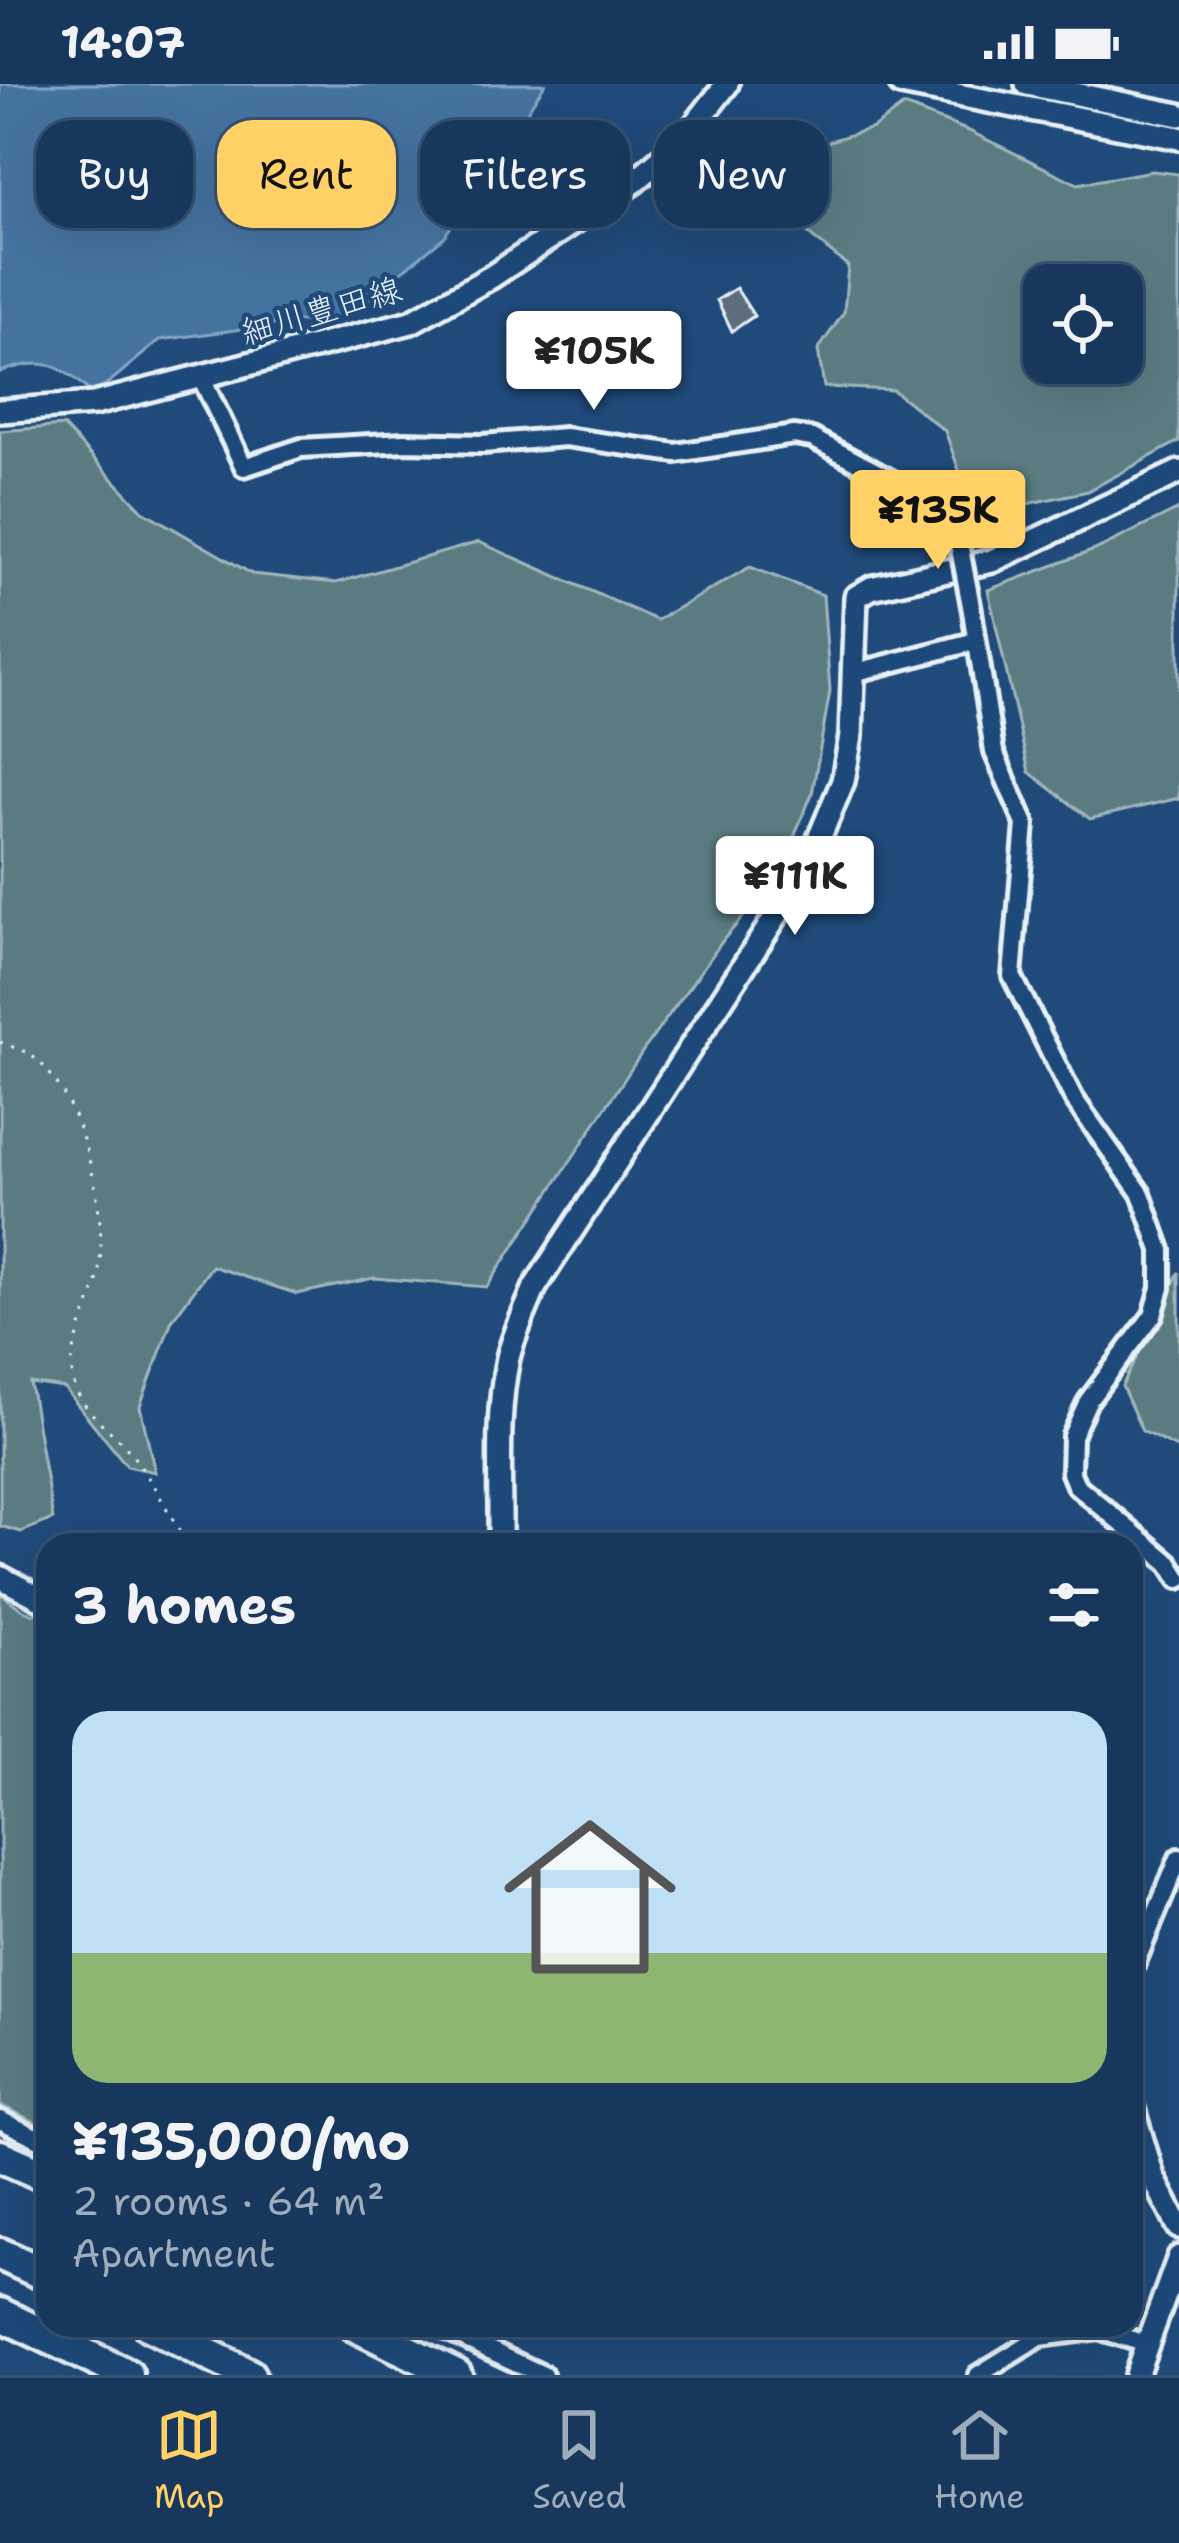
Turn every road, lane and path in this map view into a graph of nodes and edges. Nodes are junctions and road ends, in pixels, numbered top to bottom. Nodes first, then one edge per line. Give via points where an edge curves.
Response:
1 (728, 84) edge
2 (901, 84) edge
3 (963, 84) edge
4 (1027, 84) edge
5 (1007, 108) junction
6 (1179, 115) edge
7 (1179, 138) edge
8 (200, 377) junction
9 (0, 411) edge
10 (1179, 472) edge
11 (976, 640) junction
12 (853, 673) junction
13 (0, 1042) edge
14 (180, 1533) edge
15 (500, 1533) edge
16 (1133, 1533) edge
17 (1143, 1541) edge
18 (0, 1577) edge
19 (1179, 1579) edge
20 (36, 1596) edge
21 (1179, 1858) edge
22 (1143, 1945) edge
23 (0, 2120) edge
24 (36, 2137) edge
25 (1143, 2143) edge
26 (0, 2156) edge
27 (36, 2172) edge
28 (1179, 2227) edge
29 (0, 2254) edge
30 (1179, 2257) edge
31 (36, 2270) edge
32 (0, 2314) edge
33 (36, 2331) edge
34 (48, 2337) edge
35 (173, 2337) edge
36 (378, 2337) edge
37 (461, 2337) edge
38 (1040, 2337) edge
39 (1124, 2337) edge
40 (1146, 2344) junction
41 (127, 2375) edge
42 (248, 2375) edge
43 (456, 2375) edge
44 (542, 2375) edge
45 (978, 2375) edge
46 (1136, 2375) edge

1 - 8 street, 細川豊田線 via 683,140 634,182 431,310 367,335
2 - 5 street
3 - 5 street
4 - 6 street
5 - 7 street
8 - 9 street, 細川豊田線 via 94,404
8 - 11 street, bridge via 244,467 301,448 405,442 565,437 676,453 812,438 946,509 956,523
10 - 12 street via 992,561 862,591 853,603
11 - 12 street
11 - 16 street via 994,752 1025,824 1012,976 1074,1099 1142,1194 1161,1250 1154,1315 1072,1436 1076,1485
12 - 15 street via 843,782 806,870 577,1220 518,1328 501,1421
13 - 14 path via 28,1053 54,1080 92,1176 102,1224 98,1277 73,1380
17 - 19 street
18 - 20 street
21 - 22 street
23 - 24 street
25 - 28 street
26 - 27 highway
29 - 31 highway
30 - 40 street
32 - 33 highway
34 - 41 highway
35 - 42 highway
36 - 43 highway
37 - 44 street
38 - 45 street
39 - 40 street
40 - 46 street

